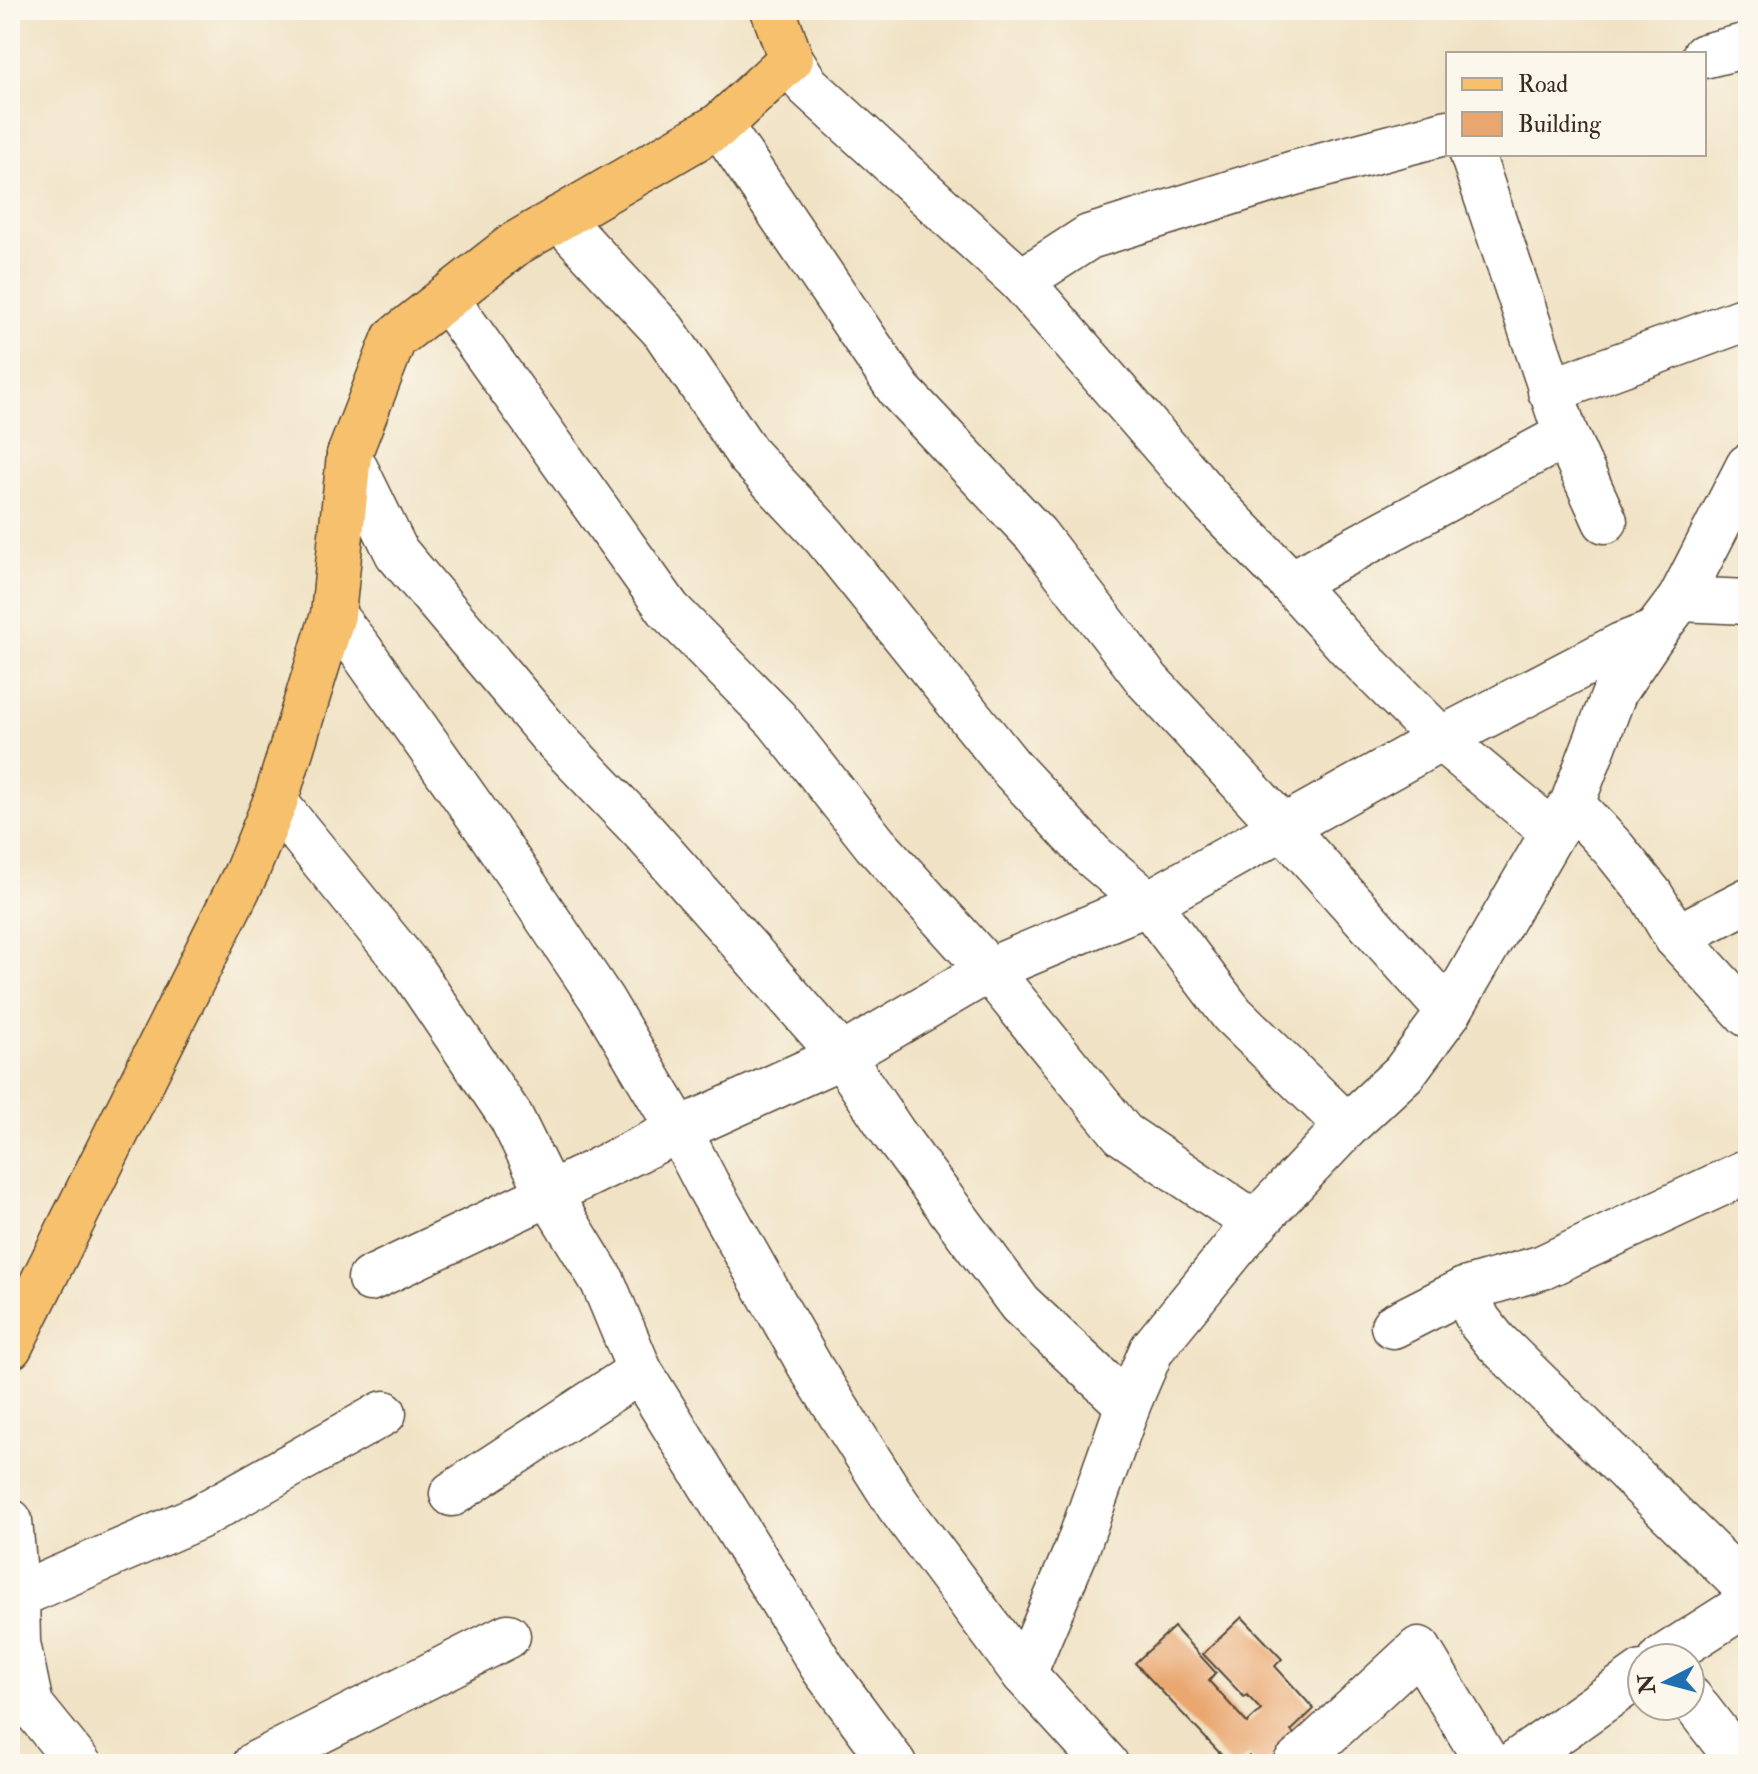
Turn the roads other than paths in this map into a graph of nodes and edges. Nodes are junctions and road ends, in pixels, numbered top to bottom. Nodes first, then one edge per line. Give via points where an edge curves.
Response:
1 (773, 10) edge
2 (1748, 45) edge
3 (1706, 56) edge
4 (791, 59) junction
5 (720, 125) junction
6 (1446, 133) edge
7 (1473, 156) edge
8 (559, 218) junction
9 (1021, 281) junction
10 (446, 298) junction
11 (1748, 318) edge
12 (1550, 391) junction
13 (1566, 435) junction
14 (349, 455) junction
15 (1748, 466) edge
16 (1605, 521) dead end
17 (1291, 583) junction
18 (1748, 602) edge
19 (333, 615) junction
20 (1668, 616) junction
21 (1441, 739) junction
22 (275, 802) junction
23 (1562, 818) junction
24 (1284, 828) junction
25 (1748, 900) edge
26 (1148, 903) junction
27 (1676, 937) junction
28 (989, 970) junction
29 (1449, 1012) junction
30 (1748, 1015) edge
31 (842, 1056) junction
32 (1347, 1126) junction
33 (679, 1130) junction
34 (1748, 1171) edge
35 (549, 1194) junction
36 (1255, 1223) junction
37 (370, 1279) dead end
38 (1464, 1290) junction
39 (1393, 1326) dead end
40 (10, 1347) edge
41 (640, 1371) junction
42 (1128, 1405) junction
43 (384, 1413) dead end
44 (452, 1494) dead end
45 (10, 1521) edge
46 (1748, 1589) edge
47 (17, 1596) junction
48 (1748, 1603) edge
49 (508, 1636) dead end
50 (1687, 1642) edge
51 (1024, 1674) junction
52 (1626, 1684) edge
53 (1706, 1719) edge
54 (79, 1764) edge
55 (255, 1764) edge
56 (894, 1764) edge
57 (1106, 1764) edge
58 (1295, 1764) edge
59 (1488, 1764) edge
60 (1513, 1764) edge
61 (1741, 1764) edge

1 - 4 main road
2 - 3 street
4 - 5 main road
4 - 9 street via 807,85
5 - 8 main road
5 - 24 street via 900,391 1036,535 1148,681
6 - 9 street via 1089,237
7 - 12 street
8 - 10 main road via 515,244
8 - 26 street via 664,331 749,456 824,536 1012,769 1092,855
9 - 17 street via 1214,504
10 - 14 main road via 394,339
10 - 28 street via 669,610 777,720 875,844
11 - 12 street
12 - 13 street
13 - 16 street
13 - 17 street
14 - 19 main road
14 - 31 street via 397,553 549,733
15 - 20 street
17 - 21 street
18 - 20 street
19 - 22 main road
19 - 33 street via 488,830 602,1000
20 - 21 street
20 - 23 street via 1615,691
21 - 23 street
21 - 24 street
22 - 35 street via 411,969 511,1117
22 - 40 main road via 247,871
23 - 27 street via 1614,849
23 - 29 street
24 - 26 street
24 - 29 street
25 - 27 street
26 - 28 street
26 - 32 street via 1232,1014
27 - 30 street
28 - 31 street
28 - 36 street via 1123,1134
29 - 32 street via 1404,1073
31 - 33 street
31 - 42 street via 1020,1304
32 - 36 street
33 - 35 street
33 - 51 street via 826,1393 898,1505
34 - 38 street via 1543,1267
35 - 37 street
35 - 41 street via 603,1282
36 - 42 street via 1152,1349
38 - 39 street
38 - 46 street via 1495,1341
41 - 44 street
41 - 56 street via 823,1668
42 - 51 street via 1076,1551
43 - 47 street via 199,1517
45 - 47 street
47 - 54 street via 18,1643 31,1705
48 - 50 street
49 - 55 street
51 - 57 street
52 - 60 street
53 - 61 street
58 - 59 street via 1419,1649

